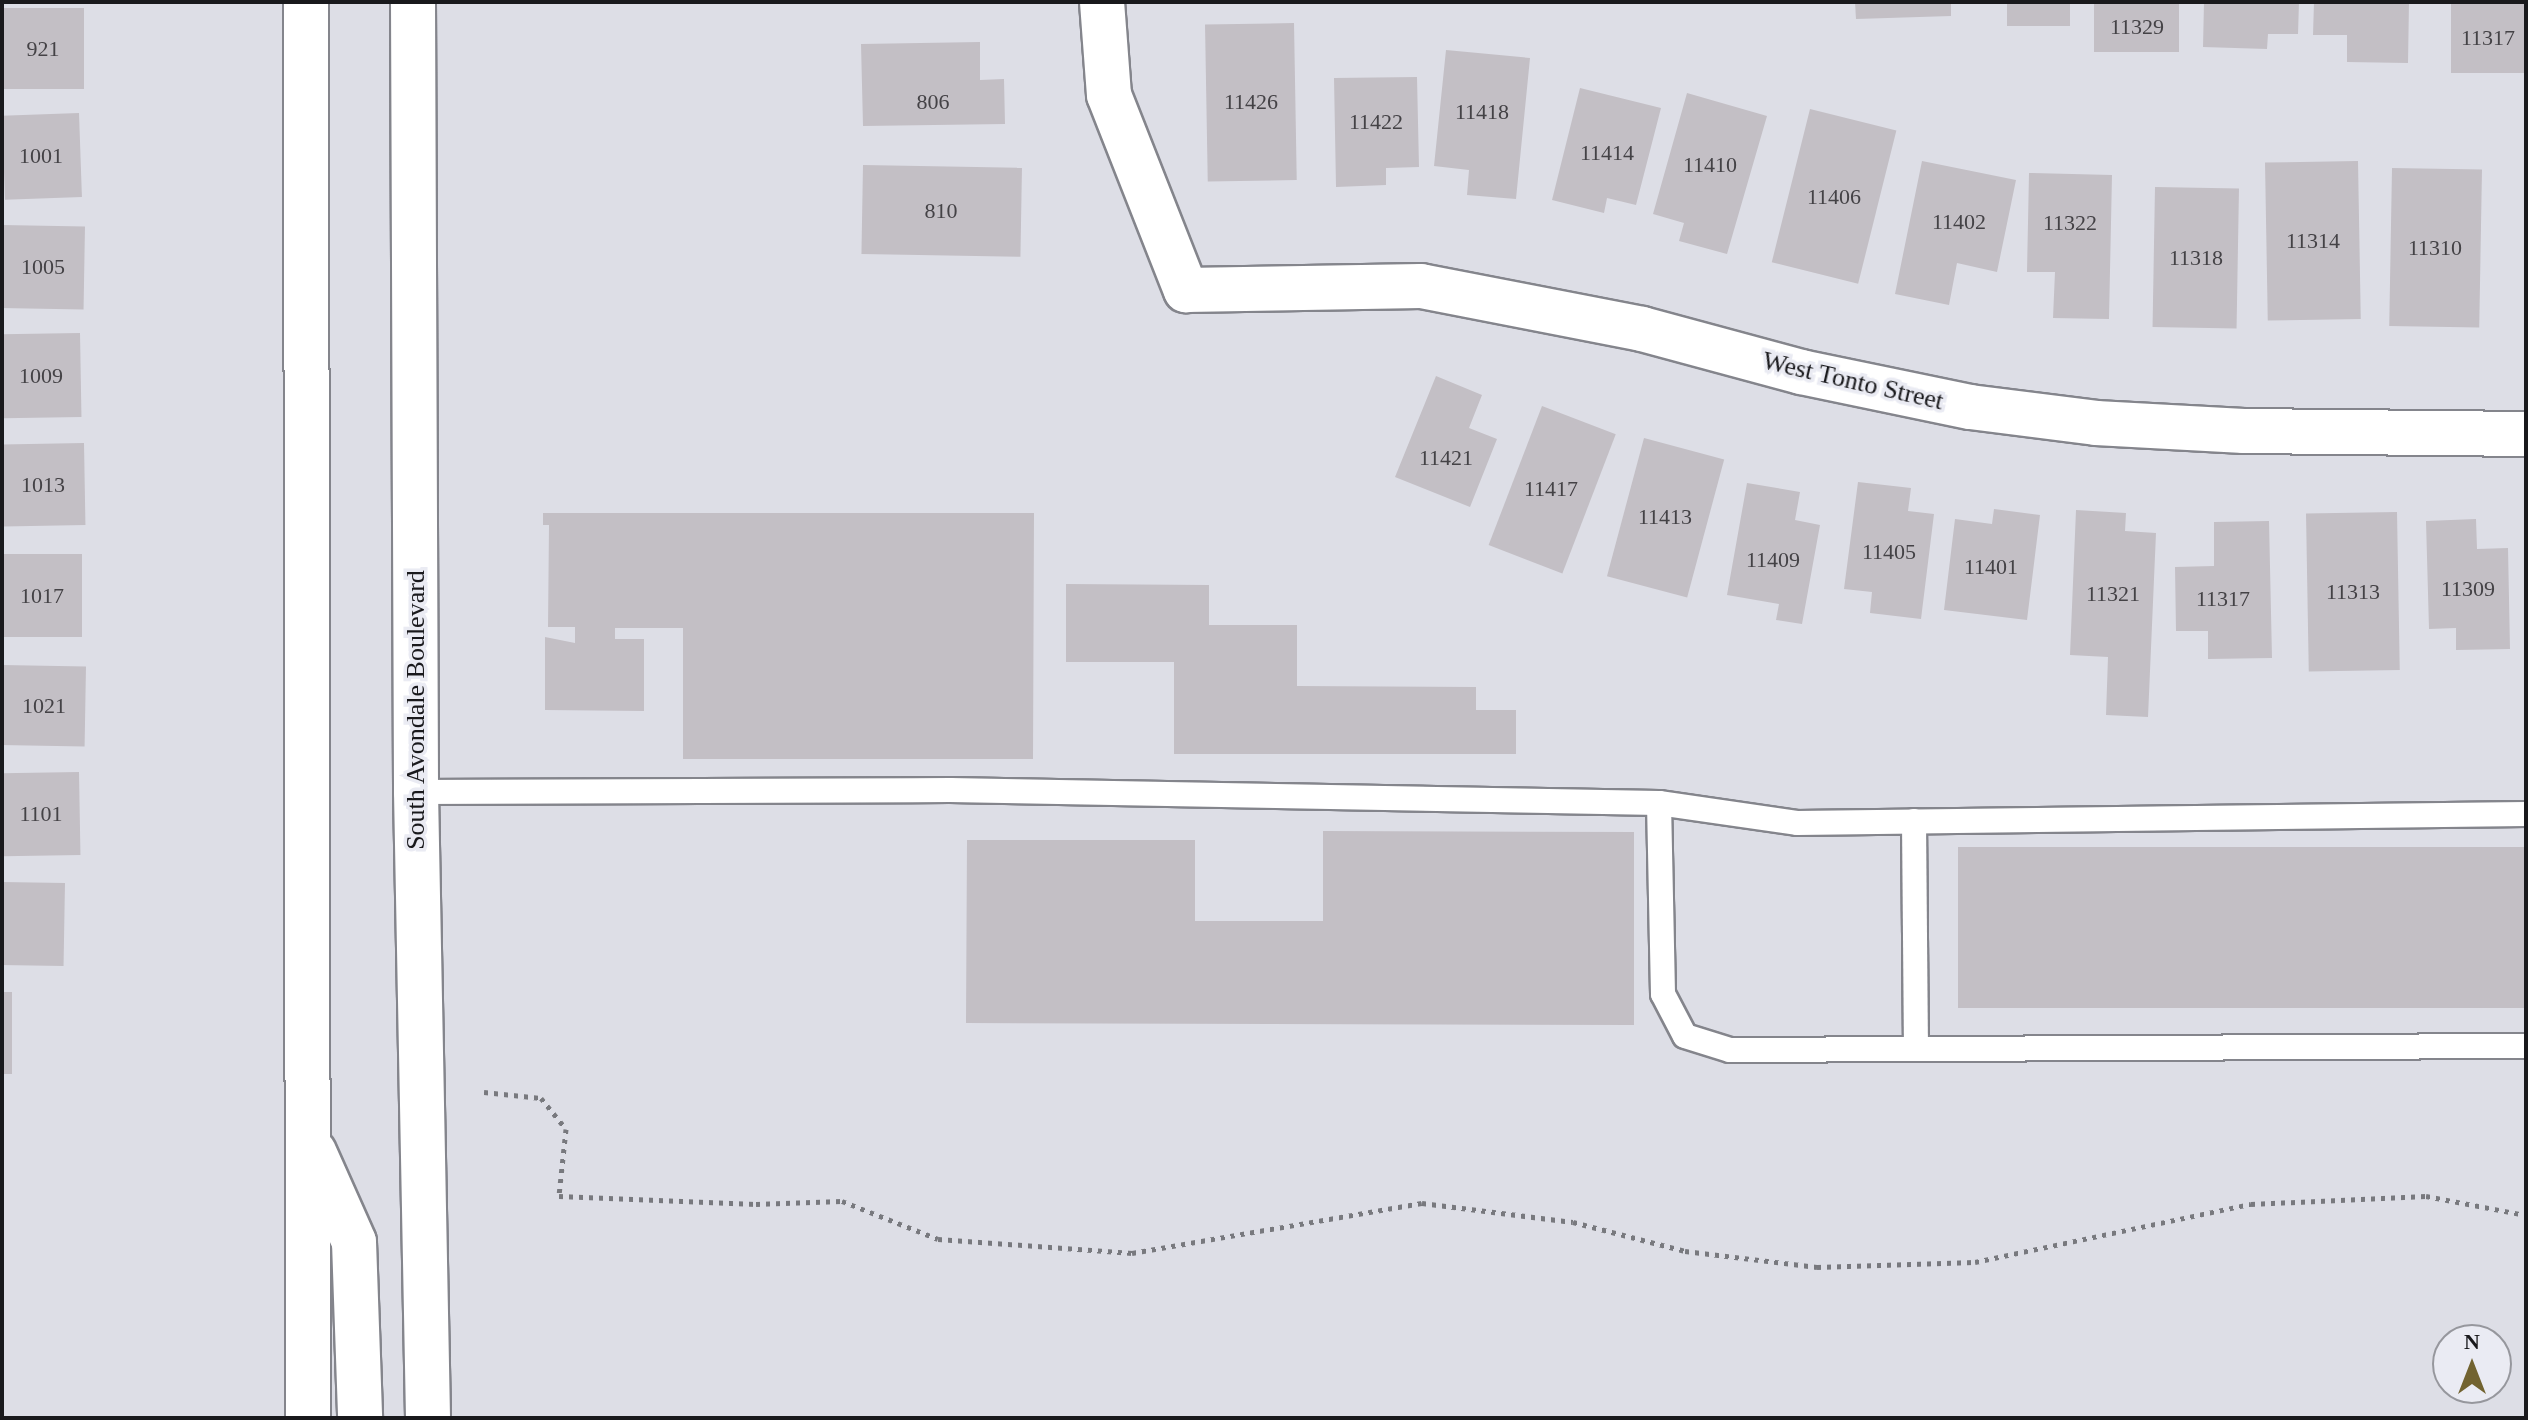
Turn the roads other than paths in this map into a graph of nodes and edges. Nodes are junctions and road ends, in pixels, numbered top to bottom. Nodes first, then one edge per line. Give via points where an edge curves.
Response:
1 (306, 2) edge
2 (413, 2) edge
3 (1102, 2) edge
4 (2526, 434) edge
5 (416, 792) junction
6 (1659, 803) junction
7 (2526, 814) edge
8 (1914, 821) junction
9 (2526, 1046) edge
10 (1916, 1049) junction
11 (306, 1135) junction
12 (308, 1418) edge
13 (360, 1418) edge
14 (428, 1418) edge

1 - 11 main road
2 - 5 main road, South Avondale Boulevard
3 - 4 main road, West Tonto Street via 1109,95 1186,290 1421,286 1642,329 1801,372 1970,407 2096,423 2244,431
5 - 6 lane via 950,790
5 - 14 main road, South Avondale Boulevard
6 - 8 lane via 1797,823
6 - 10 lane via 1663,994 1685,1036 1730,1050
7 - 8 lane
8 - 10 lane
9 - 10 lane
11 - 12 main road
11 - 13 main road via 354,1242

